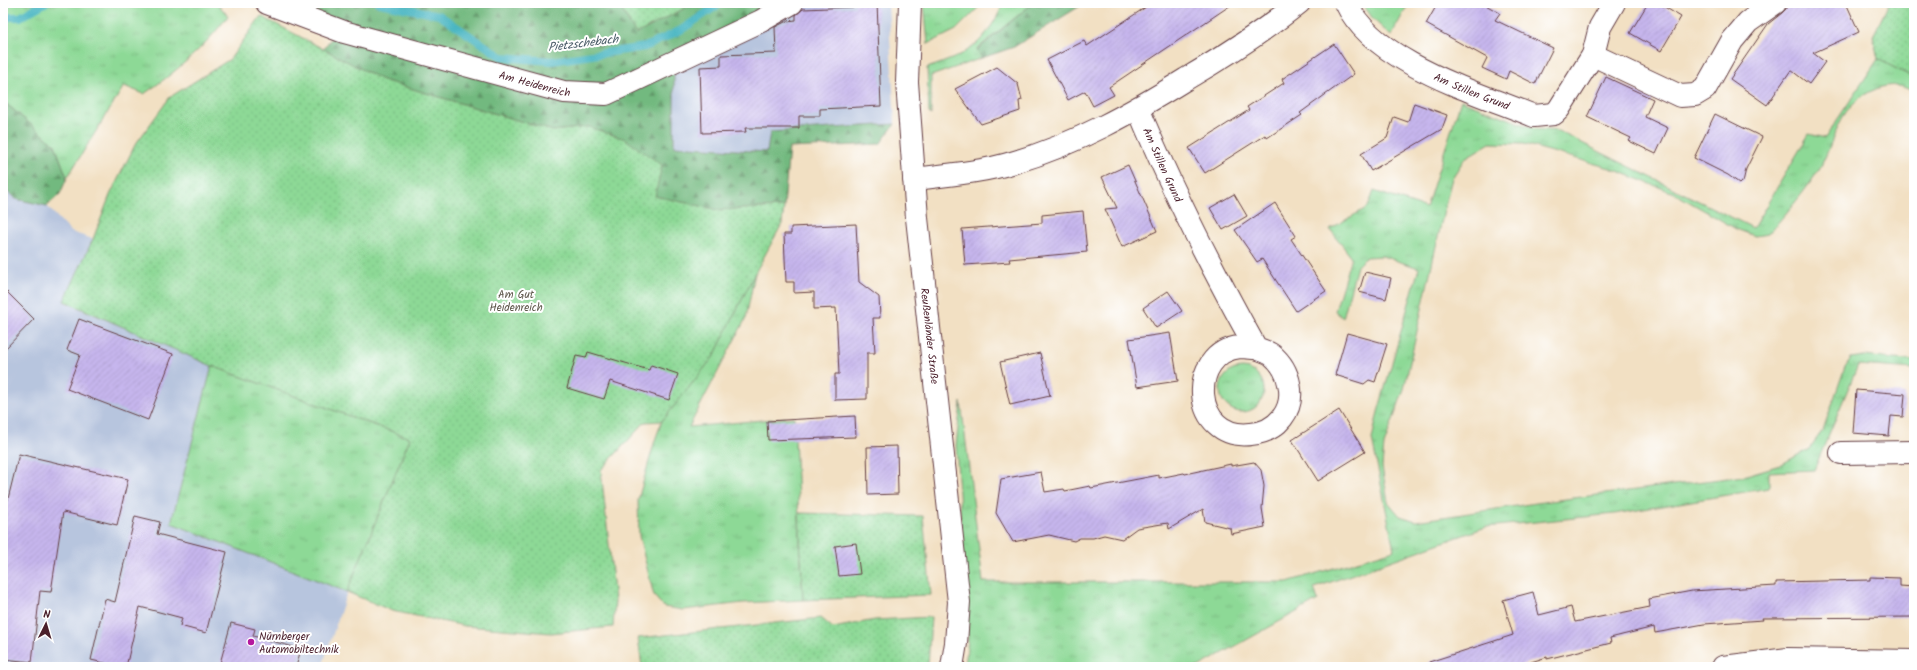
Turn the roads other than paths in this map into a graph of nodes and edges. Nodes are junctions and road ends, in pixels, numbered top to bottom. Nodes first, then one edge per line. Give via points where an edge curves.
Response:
1 (267, 3) edge
2 (792, 3) edge
3 (910, 3) edge
4 (1299, 3) edge
5 (1346, 3) edge
6 (1614, 3) edge
7 (1775, 3) edge
8 (1593, 55) junction
9 (1138, 108) junction
10 (914, 179) junction
11 (1256, 348) junction
12 (1914, 452) edge
13 (1841, 453) dead end
14 (1914, 661) edge
15 (952, 667) edge
16 (1723, 667) edge

1 - 2 street, Am Heidenreich via 359,37 564,92 606,94 754,25
3 - 10 street, Reußenländer Straße via 908,82
4 - 9 street via 1234,49
5 - 8 street, Am Stillen Grund via 1370,35 1414,66 1534,116 1554,114 1560,110
6 - 8 street, Am Stillen Grund via 1600,27
7 - 8 street via 1744,26 1732,41 1705,89 1695,95 1680,96
9 - 10 street via 1095,131 1036,156 958,174
9 - 11 street, Am Stillen Grund via 1159,162 1204,254
10 - 15 street, Reußenländer Straße via 958,602
11 - 11 street via 1239,347 1228,351 1217,358 1204,379 1202,396 1212,418 1223,429 1241,435 1260,433 1272,428 1282,417 1289,403 1290,386 1285,370 1272,355
12 - 13 street
14 - 16 street via 1788,659

